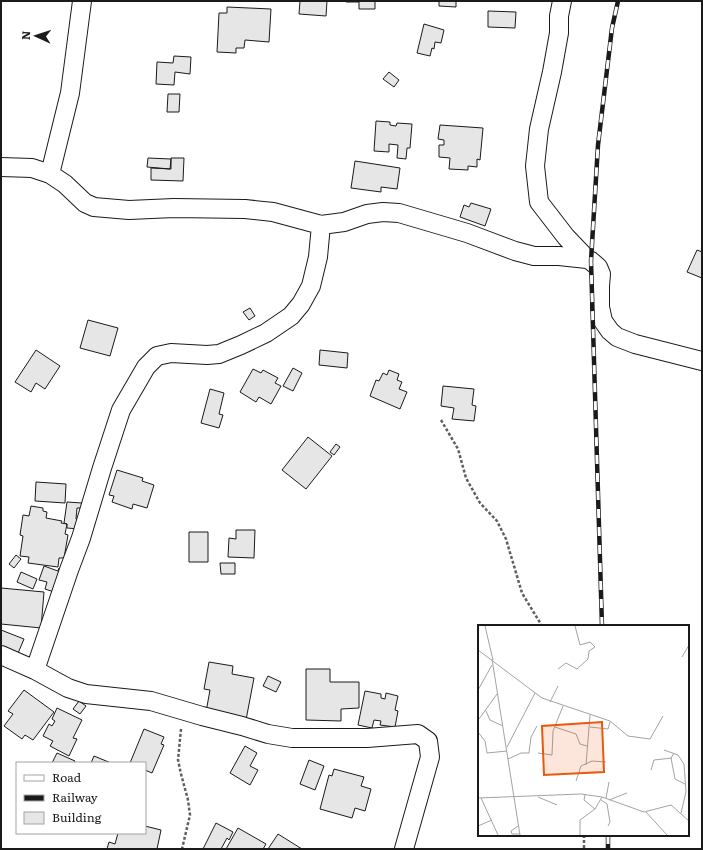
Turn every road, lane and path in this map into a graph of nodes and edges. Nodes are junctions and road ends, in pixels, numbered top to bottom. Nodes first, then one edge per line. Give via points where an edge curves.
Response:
1 (82, 1) edge
2 (562, 1) edge
3 (1, 167) edge
4 (50, 174) junction
5 (321, 225) junction
6 (587, 259) junction
7 (702, 361) edge
8 (441, 420) dead end
9 (541, 625) edge
10 (1, 655) edge
11 (34, 670) junction
12 (183, 710) junction
13 (584, 836) edge
14 (182, 849) edge
15 (404, 849) edge
16 (584, 849) edge

1 - 4 street via 70,93
2 - 6 street via 559,33 539,129 535,166 539,202
3 - 4 street via 32,168
4 - 5 street via 94,208 245,209 273,212
5 - 6 street via 344,222 367,214 399,213 534,256
5 - 11 street via 318,257 311,286 291,316 266,333 219,354 171,353 157,356 146,367 121,410 81,538
6 - 7 street via 598,267 601,274 600,307 603,321 610,331 617,337 635,344
8 - 9 path via 458,449 466,478 480,504 498,521 522,593
10 - 11 street
11 - 12 street via 68,688 86,694 151,701
12 - 14 path via 178,760 190,816
12 - 15 street via 268,734 292,738 367,738 418,734 428,741 430,757
13 - 16 path

